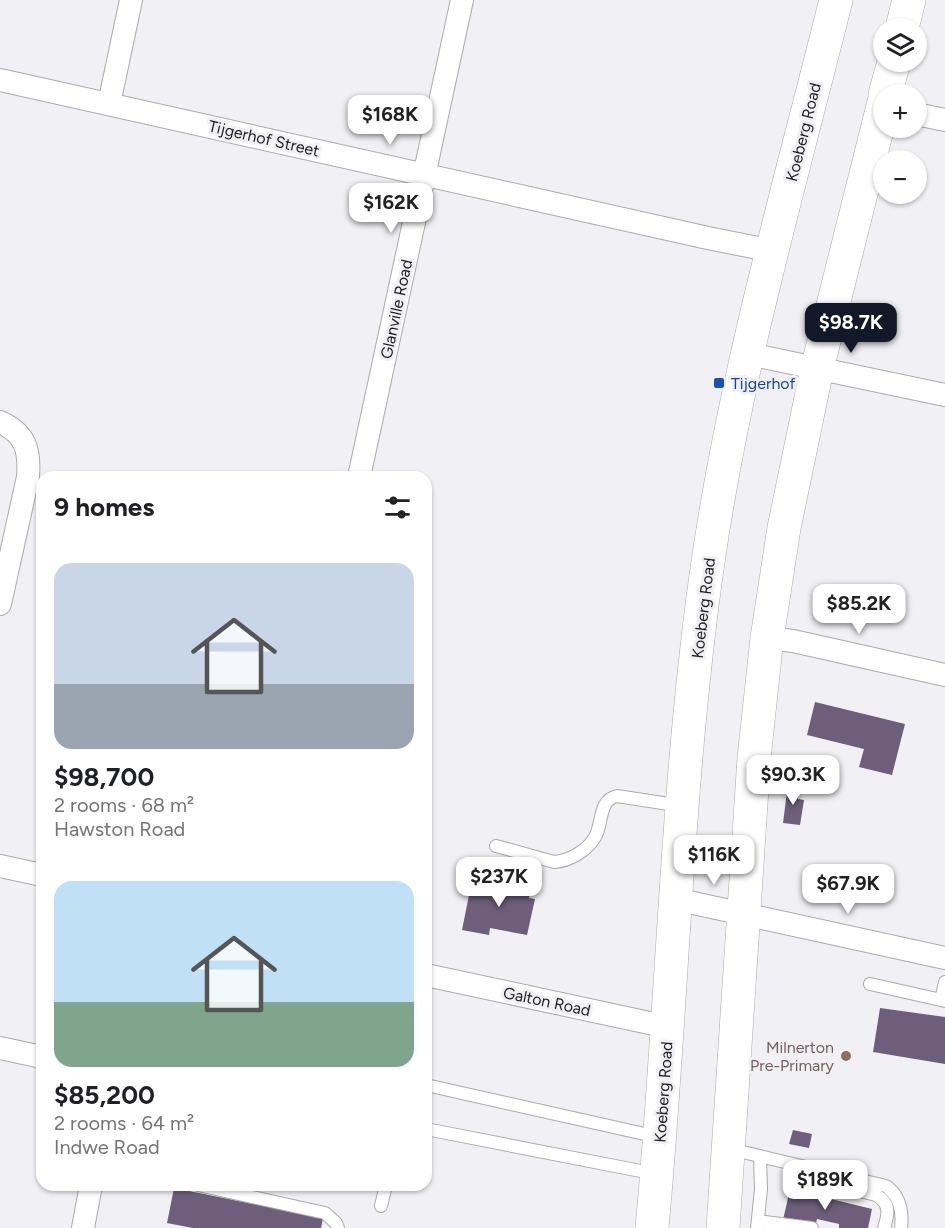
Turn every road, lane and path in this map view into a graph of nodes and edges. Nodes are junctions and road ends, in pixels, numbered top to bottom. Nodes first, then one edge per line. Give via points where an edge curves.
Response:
1 (131, 0) edge
2 (462, 0) edge
3 (836, 0) edge
4 (909, 0) edge
5 (904, 18) edge
6 (0, 80) edge
7 (109, 104) junction
8 (927, 116) edge
9 (945, 120) edge
10 (875, 138) edge
11 (425, 174) junction
12 (773, 251) junction
13 (749, 354) junction
14 (817, 369) junction
15 (945, 395) edge
16 (0, 422) edge
17 (360, 471) edge
18 (0, 604) edge
19 (767, 638) junction
20 (945, 675) edge
21 (683, 806) junction
22 (496, 846) dead end
23 (0, 866) edge
24 (36, 874) edge
25 (675, 899) junction
26 (744, 914) junction
27 (945, 958) edge
28 (432, 976) edge
29 (945, 982) edge
30 (870, 984) dead end
31 (943, 1000) edge
32 (668, 1027) junction
33 (0, 1048) edge
34 (36, 1056) edge
35 (432, 1086) edge
36 (432, 1130) edge
37 (659, 1138) junction
38 (744, 1152) junction
39 (792, 1164) junction
40 (657, 1174) junction
41 (90, 1191) edge
42 (225, 1191) edge
43 (385, 1191) edge
44 (381, 1206) dead end
45 (757, 1225) edge
46 (83, 1228) edge
47 (338, 1228) edge
48 (652, 1228) edge
49 (723, 1228) edge
50 (812, 1228) edge
51 (884, 1228) edge
52 (901, 1228) edge

1 - 7 street
2 - 11 street, Glanville Road
3 - 12 main road, Koeberg Road
4 - 5 main road
6 - 7 street, Tijgerhof Street
7 - 11 street, Tijgerhof Street
8 - 9 street
10 - 14 main road
11 - 12 street, Tijgerhof Street
11 - 17 street, Glanville Road
12 - 13 main road, Koeberg Road
13 - 14 street
13 - 21 main road, Koeberg Road via 726,452 708,564
14 - 15 street
14 - 19 main road via 789,501
16 - 18 street via 10,426 24,442 29,458
19 - 20 street
19 - 26 main road
21 - 22 lane via 610,798 595,838 564,861 554,862
21 - 25 main road, Koeberg Road
23 - 24 street
25 - 26 street
25 - 32 main road, Koeberg Road
26 - 27 street
26 - 38 main road
28 - 32 street, Galton Road
29 - 31 lane
30 - 31 lane
32 - 37 main road, Koeberg Road
33 - 34 street
35 - 37 lane
36 - 40 lane
37 - 40 main road, Koeberg Road
38 - 39 lane
38 - 45 lane via 761,1189
38 - 49 main road
39 - 51 lane via 805,1175 884,1199 888,1206
39 - 52 lane via 886,1186 899,1202
40 - 48 main road, Koeberg Road
41 - 46 street
42 - 47 lane via 325,1213
43 - 44 lane
45 - 50 lane

